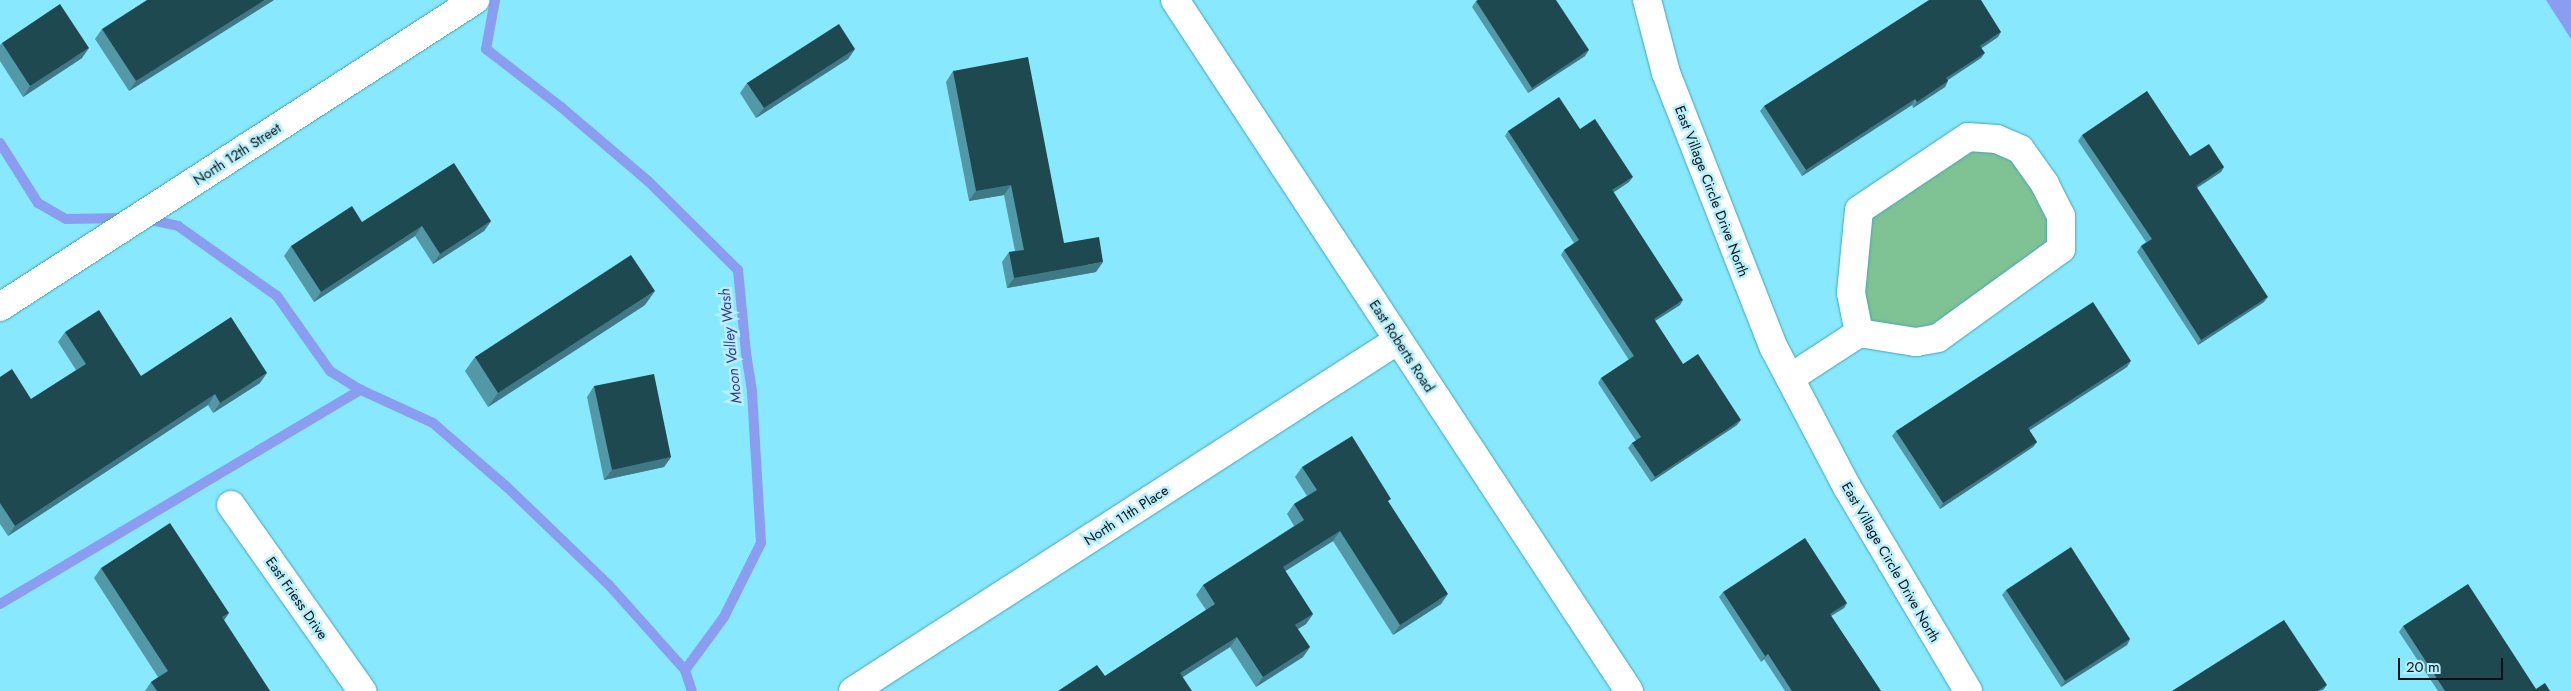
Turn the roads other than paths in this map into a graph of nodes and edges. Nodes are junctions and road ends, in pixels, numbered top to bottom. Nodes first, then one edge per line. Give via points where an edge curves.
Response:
1 (475, 0) edge
2 (1175, 0) edge
3 (1647, 0) edge
4 (0, 307) edge
5 (1859, 333) junction
6 (1398, 340) junction
7 (1790, 378) junction
8 (232, 505) dead end
9 (362, 691) edge
10 (853, 691) edge
11 (1629, 691) edge
12 (1968, 691) edge

1 - 4 street, North 12th Street
2 - 6 street, East Roberts Road
3 - 7 street, East Village Circle Drive North via 1666,73 1774,348
5 - 5 street via 1916,342 1938,338 2061,249 2060,216 2045,184 2020,149 1997,139 1968,137 1859,210 1851,293
5 - 7 street
6 - 10 street, North 11th Place
6 - 11 street, East Roberts Road
7 - 12 street, East Village Circle Drive North via 1847,487
8 - 9 street, East Friess Drive

